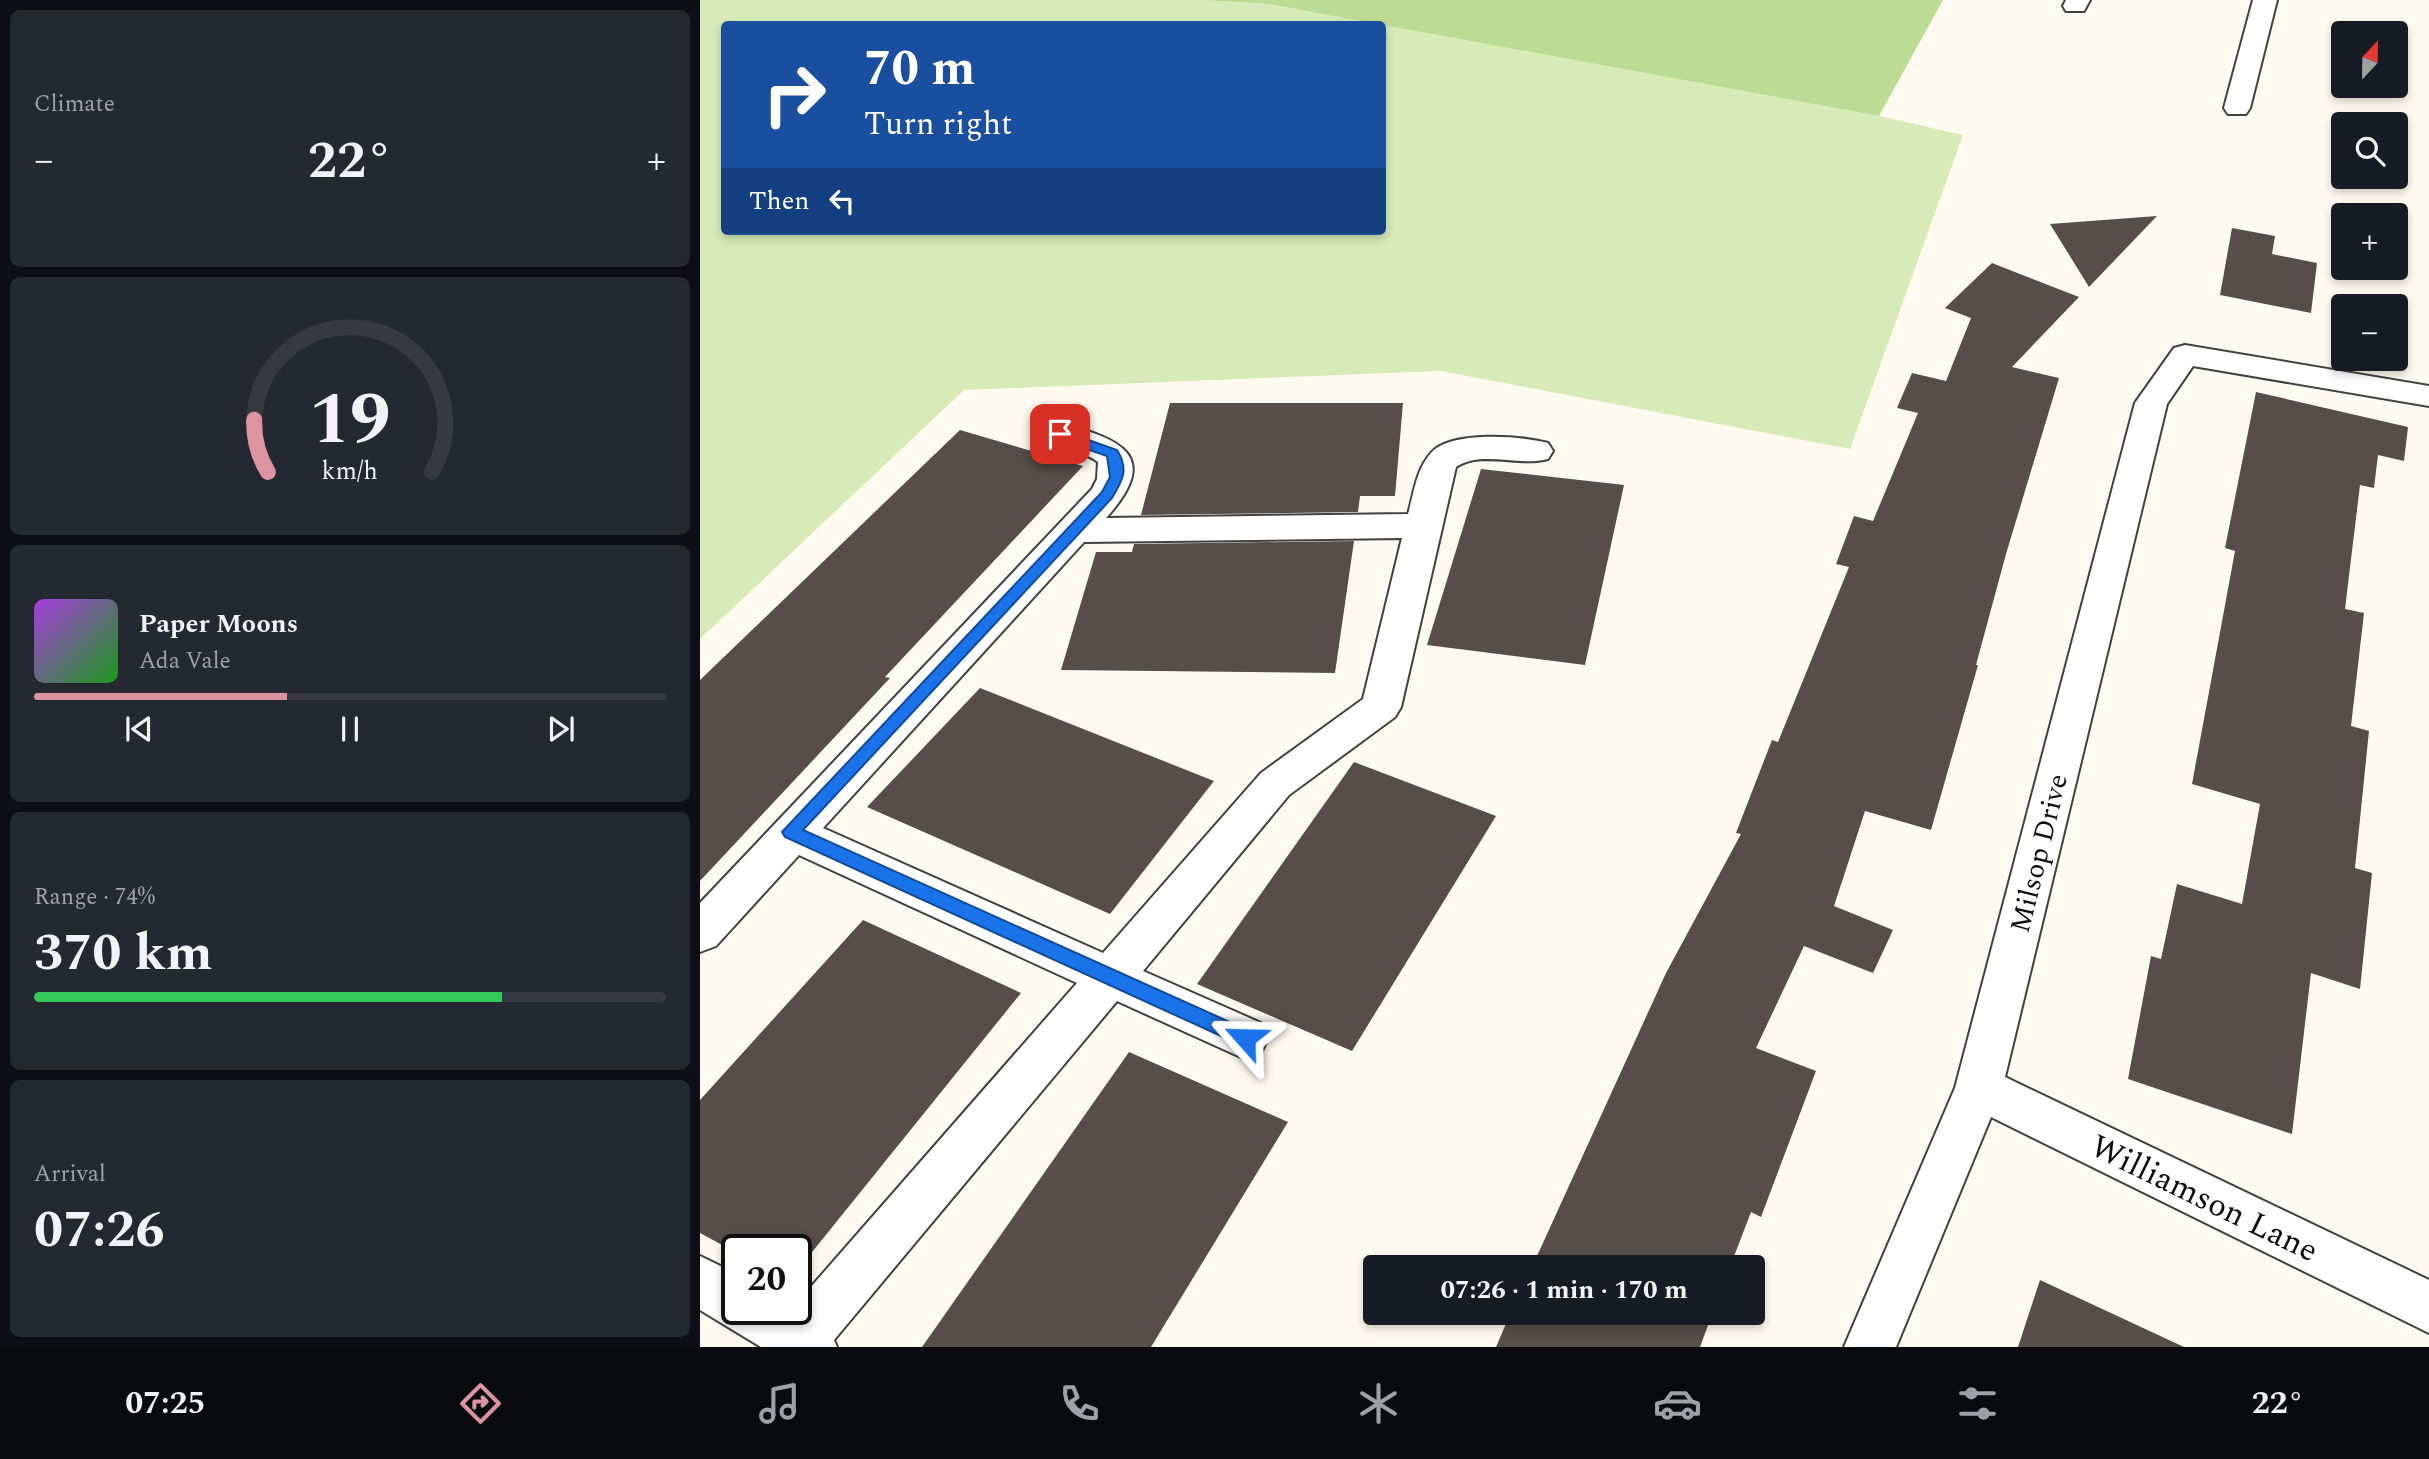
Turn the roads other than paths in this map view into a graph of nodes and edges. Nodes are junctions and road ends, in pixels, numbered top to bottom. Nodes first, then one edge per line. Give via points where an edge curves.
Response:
1 (2265, 0) edge
2 (2237, 108) dead end
3 (2429, 397) edge
4 (1060, 434) dead end
5 (1536, 451) dead end
6 (1421, 526) junction
7 (1076, 530) junction
8 (791, 832) junction
9 (700, 933) edge
10 (1111, 975) junction
11 (1245, 1038) dead end
12 (1979, 1088) junction
13 (700, 1281) edge
14 (721, 1293) edge
15 (2429, 1307) edge
16 (771, 1325) edge
17 (802, 1345) edge
18 (1870, 1347) edge

1 - 2 street
3 - 12 street, Milsop Drive via 2185,355 2151,403
4 - 7 street via 1098,446 1112,453 1117,462 1118,477
5 - 6 street via 1480,448 1444,459 1436,471
6 - 7 street
6 - 10 street via 1381,707 1275,784
7 - 8 street
8 - 9 street
8 - 10 street
10 - 11 street
10 - 17 street
12 - 15 street, Williamson Lane
12 - 18 street, Milsop Drive
13 - 14 street
16 - 17 street

